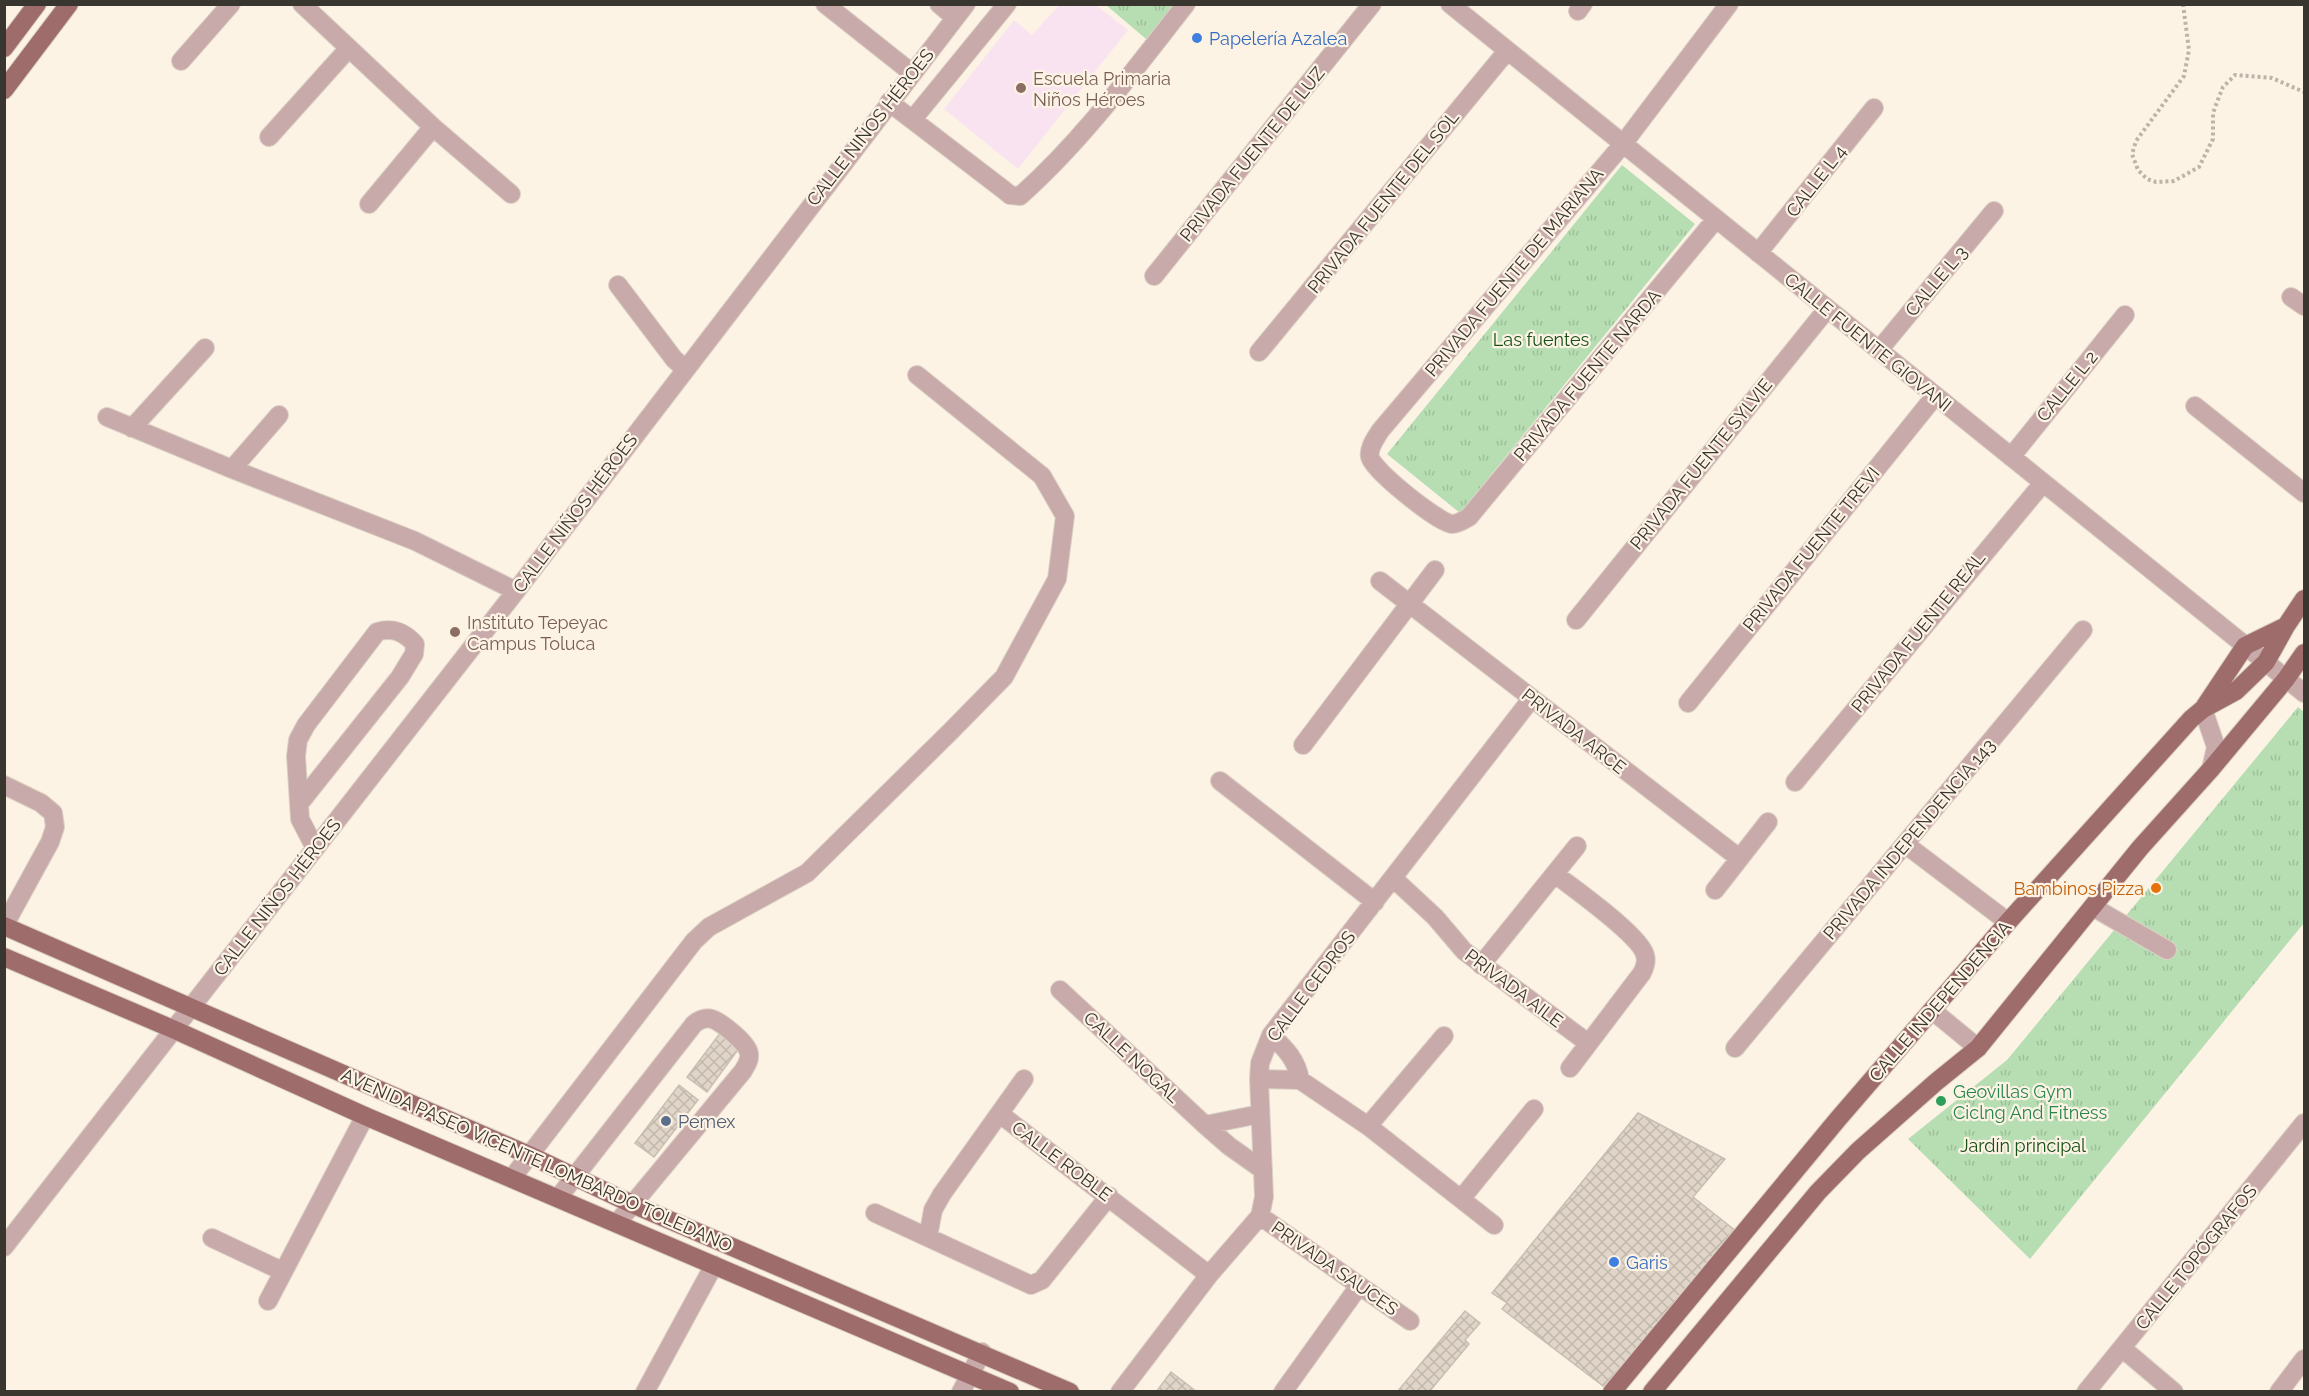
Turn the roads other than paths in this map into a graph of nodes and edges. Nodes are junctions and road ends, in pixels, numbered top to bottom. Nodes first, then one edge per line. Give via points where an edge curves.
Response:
1 (37, 4) edge
2 (69, 4) edge
3 (231, 4) edge
4 (303, 4) edge
5 (825, 4) edge
6 (939, 4) edge
7 (1007, 4) edge
8 (1186, 4) edge
9 (1372, 4) edge
10 (1450, 4) edge
11 (1729, 4) edge
12 (960, 11) edge
13 (4, 48) edge
14 (349, 48) junction
15 (1508, 51) junction
16 (181, 61) dead end
17 (912, 73) junction
18 (4, 90) edge
19 (889, 102) junction
20 (1874, 108) dead end
21 (913, 119) junction
22 (433, 127) junction
23 (269, 137) dead end
24 (1623, 144) junction
25 (511, 194) dead end
26 (369, 204) dead end
27 (1994, 212) dead end
28 (1716, 219) junction
29 (1758, 253) junction
30 (1154, 276) dead end
31 (618, 285) dead end
32 (1827, 309) junction
33 (2125, 315) dead end
34 (205, 348) dead end
35 (1879, 350) junction
36 (1259, 352) dead end
37 (686, 369) junction
38 (917, 375) dead end
39 (1935, 396) junction
40 (2195, 406) dead end
41 (279, 415) dead end
42 (107, 417) dead end
43 (132, 428) junction
44 (2011, 457) junction
45 (232, 470) junction
46 (2043, 483) junction
47 (2304, 493) edge
48 (1452, 524) joint
49 (1435, 570) dead end
50 (1380, 581) dead end
51 (516, 591) junction
52 (2304, 599) edge
53 (1409, 605) junction
54 (1576, 620) dead end
55 (2286, 626) junction
56 (2083, 630) dead end
57 (2245, 646) junction
58 (2304, 653) edge
59 (2266, 663) junction
60 (2286, 679) junction
61 (2304, 693) edge
62 (1532, 698) junction
63 (1688, 702) dead end
64 (2203, 709) junction
65 (1303, 745) dead end
66 (2211, 769) junction
67 (1220, 781) dead end
68 (1795, 782) dead end
69 (4, 785) edge
70 (299, 804) junction
71 (1767, 822) dead end
72 (1905, 844) junction
73 (1577, 846) dead end
74 (315, 848) junction
75 (1739, 858) junction
76 (1555, 874) junction
77 (1393, 878) junction
78 (1715, 890) dead end
79 (1376, 902) junction
80 (2093, 907) junction
81 (2008, 922) junction
82 (4, 926) edge
83 (2167, 950) dead end
84 (4, 957) edge
85 (1481, 965) junction
86 (1060, 990) dead end
87 (191, 1007) junction
88 (1933, 1011) junction
89 (175, 1030) junction
90 (1272, 1035) junction
91 (1444, 1036) dead end
92 (1588, 1043) junction
93 (1735, 1048) dead end
94 (1978, 1048) junction
95 (1570, 1068) dead end
96 (1024, 1078) dead end
97 (1258, 1079) junction
98 (1299, 1080) junction
99 (1534, 1109) dead end
100 (1000, 1114) junction
101 (1260, 1114) junction
102 (365, 1116) junction
103 (2304, 1123) edge
104 (1205, 1125) junction
105 (1368, 1126) junction
106 (529, 1155) junction
107 (1263, 1170) junction
108 (574, 1176) junction
109 (512, 1178) junction
110 (1109, 1196) junction
111 (558, 1198) junction
112 (1461, 1199) junction
113 (632, 1204) junction
114 (875, 1213) dead end
115 (1260, 1216) junction
116 (617, 1223) junction
117 (1494, 1225) dead end
118 (928, 1237) junction
119 (212, 1238) dead end
120 (4, 1247) edge
121 (714, 1265) junction
122 (282, 1271) junction
123 (1209, 1275) junction
124 (1359, 1286) junction
125 (268, 1300) dead end
126 (1410, 1321) dead end
127 (2122, 1348) junction
128 (982, 1352) junction
129 (2304, 1359) edge
130 (971, 1373) junction
131 (1292, 1388) edge
132 (645, 1392) edge
133 (961, 1392) edge
134 (1010, 1392) edge
135 (1070, 1392) edge
136 (1120, 1392) edge
137 (1612, 1392) edge
138 (1652, 1392) edge
139 (2086, 1392) edge
140 (2174, 1392) edge
141 (2279, 1392) edge

1 - 13 main road
2 - 18 main road
3 - 16 street
4 - 14 street
5 - 17 street
6 - 12 street
7 - 21 street
8 - 21 street via 1107,104 1020,196 1010,195
9 - 30 street, PRIVADA FUENTE DE LUZ
10 - 15 street, CALLE FUENTE GIOVANI
11 - 24 street, PRIVADA FUENTE DE MARIANA
12 - 17 street, CALLE NIÑOS HÉROES
14 - 22 street
14 - 23 street
15 - 24 street, CALLE FUENTE GIOVANI
15 - 36 street, PRIVADA FUENTE DEL SOL
17 - 19 street, CALLE NIÑOS HÉROES
19 - 21 street
19 - 37 street, CALLE NIÑOS HÉROES
20 - 29 street, CALLE L 4
22 - 25 street
22 - 26 street
24 - 28 street, CALLE FUENTE GIOVANI
24 - 48 street, PRIVADA FUENTE DE MARIANA via 1371,446 1370,457 1381,473
27 - 35 street, CALLE L 3
28 - 29 street, CALLE FUENTE GIOVANI
28 - 48 street, PRIVADA FUENTE NARDA via 1469,517
29 - 32 street, CALLE FUENTE GIOVANI
31 - 37 street via 674,359
32 - 35 street, CALLE FUENTE GIOVANI
32 - 54 street, PRIVADA FUENTE SYLVIE
33 - 44 street, CALLE L 2
34 - 43 street
35 - 39 street, CALLE FUENTE GIOVANI
37 - 51 street, CALLE NIÑOS HÉROES
38 - 106 street via 1042,476 1065,516 1057,579 1004,676 807,873 709,927 694,941
39 - 44 street, CALLE FUENTE GIOVANI
39 - 63 street, PRIVADA FUENTE TREVI
40 - 47 street
41 - 45 street
42 - 43 street
43 - 45 street
44 - 46 street, CALLE FUENTE GIOVANI
45 - 51 street via 416,541
46 - 57 street, CALLE FUENTE GIOVANI
46 - 68 street, PRIVADA FUENTE REAL
49 - 53 street
50 - 53 street, PRIVADA ARCE
51 - 74 street, CALLE NIÑOS HÉROES
52 - 55 main road, CALLE INDEPENDENCIA
53 - 62 street, PRIVADA ARCE
53 - 65 street
55 - 57 main road
55 - 59 main road, CALLE INDEPENDENCIA
56 - 72 street, PRIVADA INDEPENDENCIA 143
57 - 59 street, CALLE FUENTE GIOVANI
57 - 64 main road
58 - 60 main road
59 - 60 street, CALLE FUENTE GIOVANI
59 - 64 main road, CALLE INDEPENDENCIA via 2236,691
60 - 61 street, CALLE FUENTE GIOVANI
60 - 66 main road
62 - 75 street, PRIVADA ARCE
62 - 77 street, CALLE CEDROS
64 - 66 street via 2216,747
64 - 81 main road, CALLE INDEPENDENCIA
66 - 80 main road
67 - 79 street
69 - 82 street via 41,803 53,813 55,827 51,842
70 - 70 street via 400,677 414,654 415,644 409,637 387,629 377,632 306,725 298,740 296,756
70 - 74 street via 300,819
71 - 75 street
72 - 81 street
72 - 93 street, PRIVADA INDEPENDENCIA 143
73 - 76 street
74 - 87 street, CALLE NIÑOS HÉROES
75 - 78 street
76 - 85 street
76 - 92 street via 1637,940 1646,956 1642,973
77 - 79 street, CALLE CEDROS
77 - 85 street, PRIVADA AILE
79 - 90 street, CALLE CEDROS
80 - 83 street
80 - 94 main road
81 - 88 main road, CALLE INDEPENDENCIA
82 - 87 main road, AVENIDA PASEO VICENTE LOMBARDO TOLEDANO
84 - 89 main road, AVENIDA PASEO VICENTE LOMBARDO TOLEDANO
85 - 92 street, PRIVADA AILE
86 - 104 street, CALLE NOGAL
87 - 89 street, CALLE NIÑOS HÉROES
87 - 106 main road, AVENIDA PASEO VICENTE LOMBARDO TOLEDANO
88 - 94 street
88 - 137 main road, CALLE INDEPENDENCIA via 1838,1119
89 - 102 main road, AVENIDA PASEO VICENTE LOMBARDO TOLEDANO
89 - 120 street, CALLE NIÑOS HÉROES
90 - 97 street, CALLE CEDROS
90 - 98 street via 1294,1061
91 - 105 street
92 - 95 street
94 - 138 main road via 1858,1151 1818,1192
96 - 100 street
97 - 98 street
97 - 101 street, CALLE CEDROS
98 - 105 street
99 - 112 street
100 - 110 street, CALLE ROBLE
100 - 118 street, CALLE ROBLE via 942,1194 933,1210
101 - 104 street
101 - 107 street, CALLE CEDROS
102 - 109 main road, AVENIDA PASEO VICENTE LOMBARDO TOLEDANO
102 - 122 street
103 - 127 street, CALLE TOPÓGRAFOS
104 - 107 street, CALLE NOGAL
105 - 112 street
106 - 108 main road, AVENIDA PASEO VICENTE LOMBARDO TOLEDANO
106 - 109 street
107 - 115 street, CALLE CEDROS
108 - 111 street
108 - 113 main road, AVENIDA PASEO VICENTE LOMBARDO TOLEDANO
108 - 113 street via 694,1024 713,1020 746,1044 749,1060
109 - 111 main road, AVENIDA PASEO VICENTE LOMBARDO TOLEDANO
110 - 118 street via 1042,1280 1030,1285
110 - 123 street, CALLE ROBLE
111 - 116 main road, AVENIDA PASEO VICENTE LOMBARDO TOLEDANO
112 - 117 street
113 - 116 street
113 - 128 main road, AVENIDA PASEO VICENTE LOMBARDO TOLEDANO
114 - 118 street
115 - 123 street
115 - 124 street, PRIVADA SAUCES
116 - 121 main road, AVENIDA PASEO VICENTE LOMBARDO TOLEDANO
119 - 122 street
121 - 130 main road, AVENIDA PASEO VICENTE LOMBARDO TOLEDANO
121 - 132 street
122 - 125 street
123 - 136 street
124 - 126 street, PRIVADA SAUCES
124 - 131 street
127 - 139 street, CALLE TOPÓGRAFOS
127 - 140 street
128 - 130 street
128 - 135 main road, AVENIDA PASEO VICENTE LOMBARDO TOLEDANO
129 - 141 street
130 - 133 street
130 - 134 main road, AVENIDA PASEO VICENTE LOMBARDO TOLEDANO

